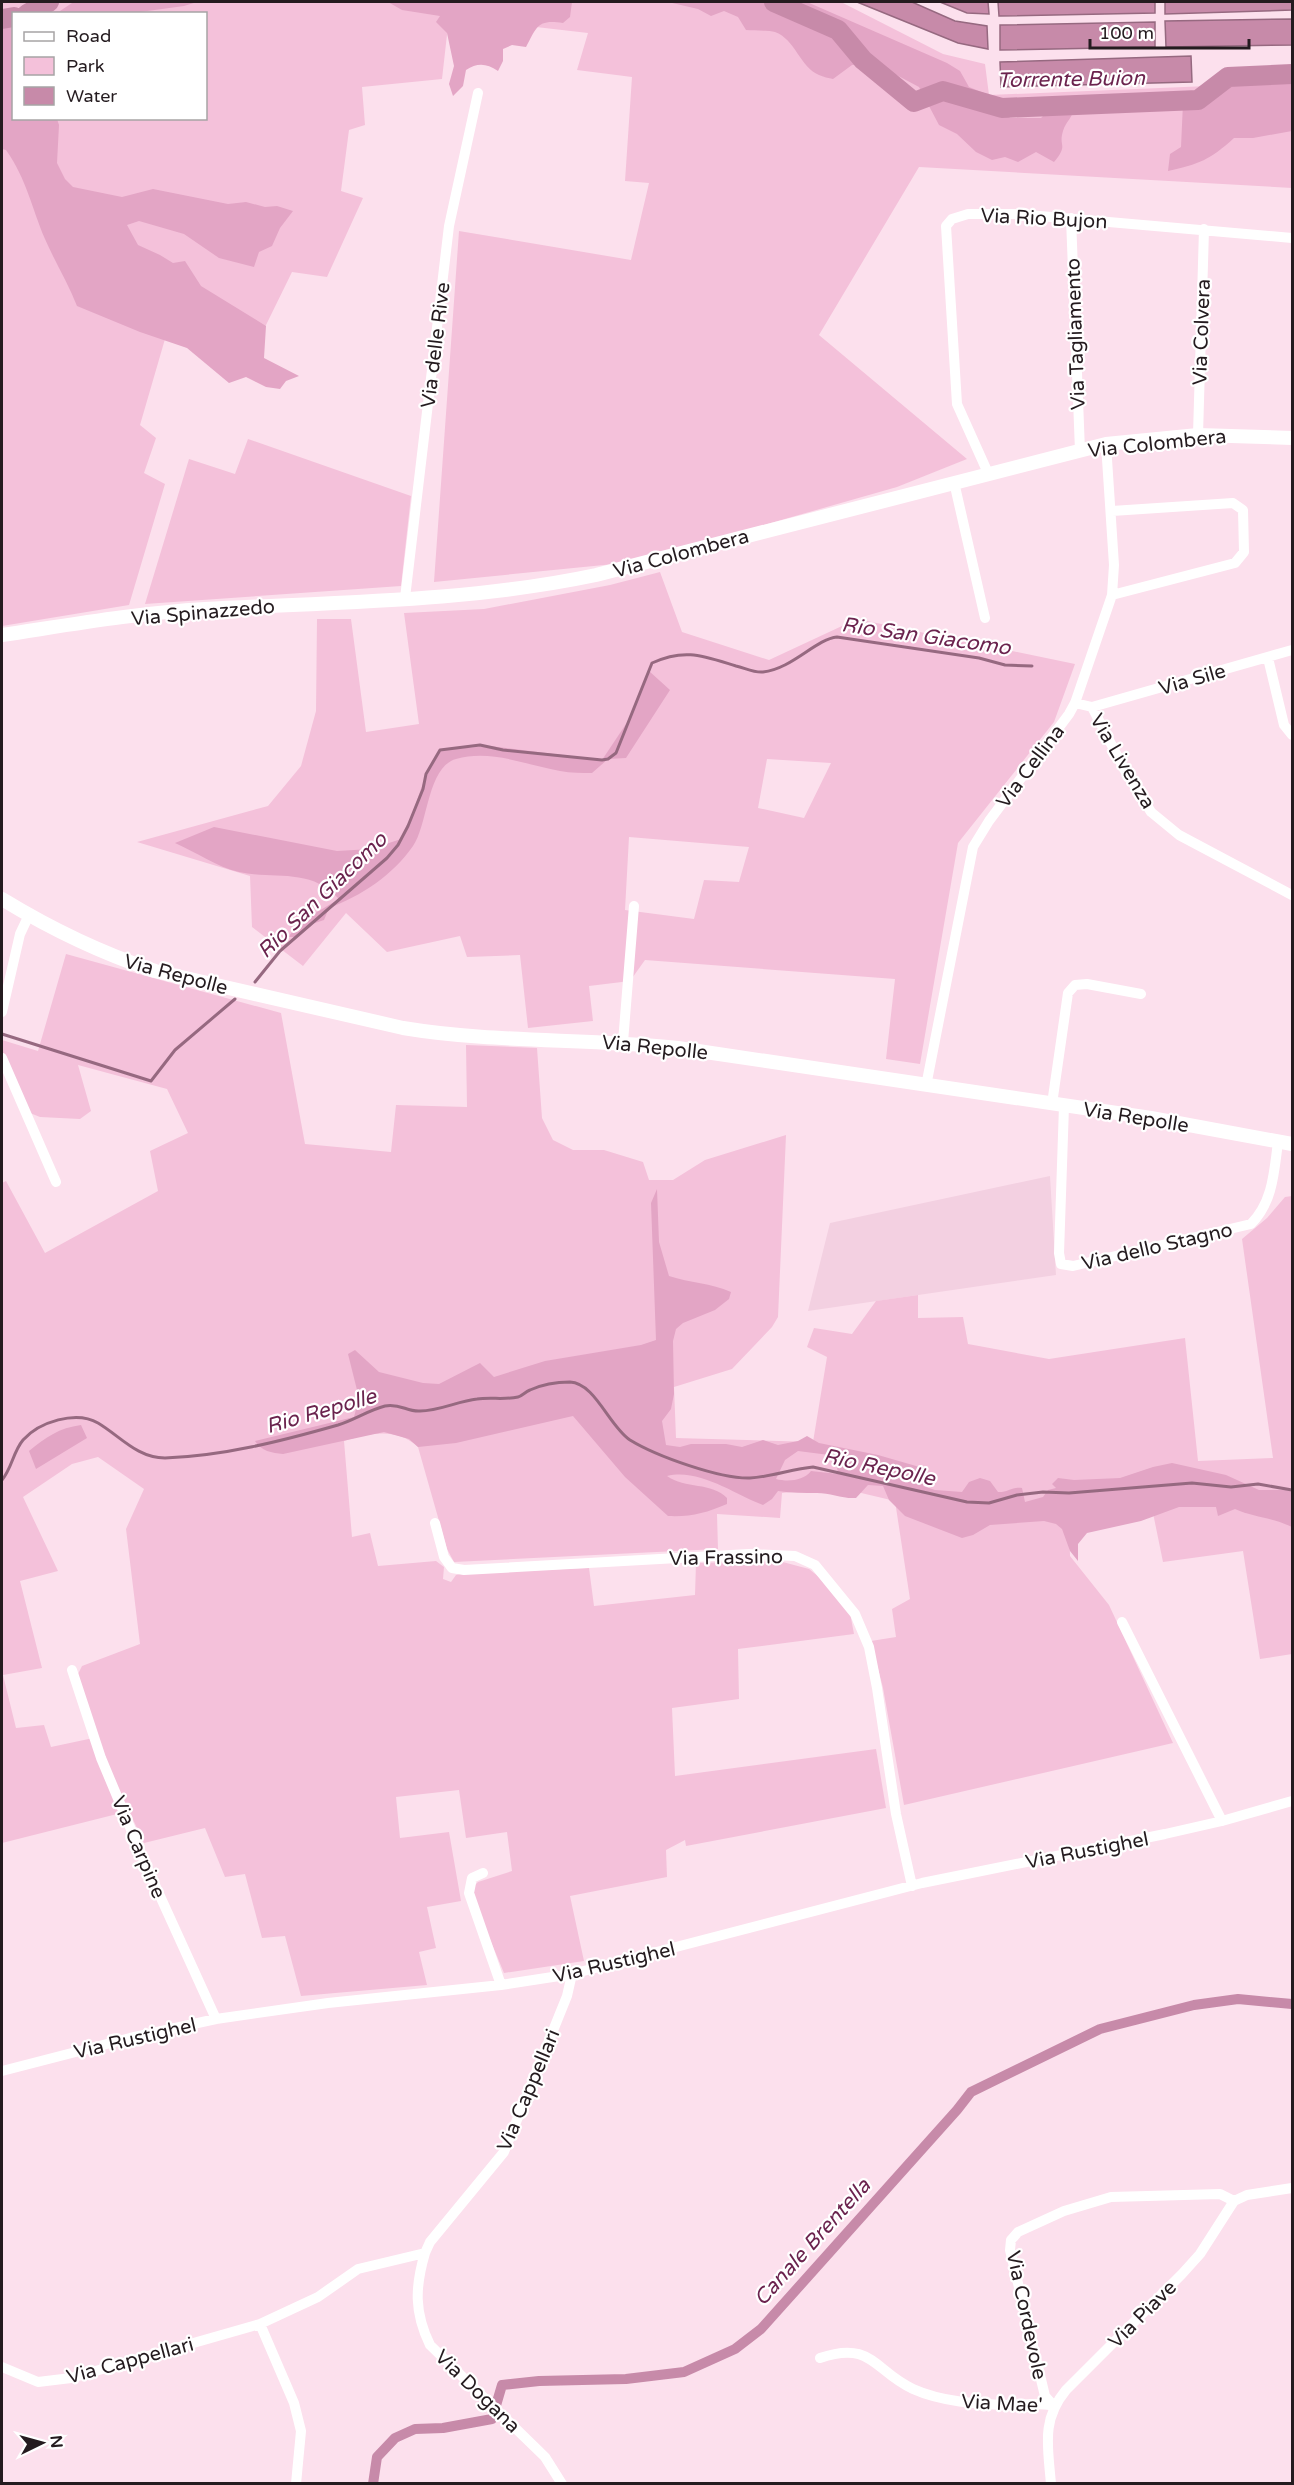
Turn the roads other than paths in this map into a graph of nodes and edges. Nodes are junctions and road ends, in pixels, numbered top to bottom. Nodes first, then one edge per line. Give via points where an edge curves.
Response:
1 (478, 93) dead end
2 (1071, 218) junction
3 (1204, 229) junction
4 (1293, 238) edge
5 (1198, 435) junction
6 (1293, 438) edge
7 (1106, 444) junction
8 (1080, 451) junction
9 (988, 473) junction
10 (954, 482) junction
11 (1112, 512) junction
12 (1112, 595) junction
13 (405, 598) junction
14 (985, 618) dead end
15 (2, 635) edge
16 (1293, 650) edge
17 (1268, 657) junction
18 (1075, 702) junction
19 (1092, 707) junction
20 (1293, 735) edge
21 (1293, 895) edge
22 (2, 899) edge
23 (634, 906) dead end
24 (29, 915) junction
25 (1141, 994) dead end
26 (2, 1012) edge
27 (623, 1042) junction
28 (2, 1058) edge
29 (926, 1086) junction
30 (1058, 1105) junction
31 (1278, 1142) junction
32 (1293, 1144) edge
33 (56, 1182) dead end
34 (435, 1523) dead end
35 (1122, 1622) dead end
36 (72, 1670) dead end
37 (1293, 1801) edge
38 (1222, 1821) junction
39 (483, 1873) dead end
40 (912, 1886) junction
41 (572, 1974) junction
42 (501, 1985) junction
43 (216, 2019) junction
44 (2, 2071) edge
45 (1293, 2188) edge
46 (1234, 2201) junction
47 (425, 2253) junction
48 (260, 2324) junction
49 (820, 2358) dead end
50 (2, 2367) edge
51 (1054, 2406) junction
52 (296, 2484) edge
53 (562, 2484) edge
54 (1051, 2484) edge

1 - 13 street, Via delle Rive via 448,226
2 - 3 street, Via Rio Bujon
2 - 8 street, Via Tagliamento
2 - 9 street, Via Rio Bujon via 968,214 952,219 946,226 957,404
3 - 4 street, Via Rio Bujon
3 - 5 street, Via Colvera
5 - 6 street, Via Colombera
5 - 7 street, Via Colombera
7 - 8 street, Via Colombera
7 - 11 street, Via Cellina
8 - 9 street, Via Colombera
9 - 10 street, Via Colombera
10 - 13 street, Via Colombera via 596,575 538,587
10 - 14 street
11 - 12 street, Via Cellina
11 - 12 street via 1233,503 1243,510 1244,552 1235,563
12 - 18 street, Via Cellina
13 - 15 street, Via Spinazzedo via 203,609
16 - 17 street, Via Sile
17 - 19 street, Via Sile
17 - 20 street via 1284,725
18 - 19 street, Via Livenza
18 - 29 street, Via Cellina via 973,847
19 - 21 street, Via Livenza via 1151,812 1179,836
22 - 24 street, Via Repolle
23 - 27 street
24 - 26 street via 20,934
24 - 27 street, Via Repolle via 86,945 156,971 403,1028 442,1035
25 - 30 street via 1087,984 1075,986 1068,993
27 - 29 street, Via Repolle
28 - 33 street
29 - 30 street, Via Repolle
30 - 31 street, Via Repolle
30 - 31 street, Via dello Stagno via 1061,1264 1073,1266 1251,1224 1268,1200
31 - 32 street, Via Repolle
34 - 40 street, Via Frassino via 444,1557 452,1569 749,1554 795,1556 815,1565 855,1614 869,1647
35 - 38 street
36 - 43 street, Via Carpine via 101,1758
37 - 38 street, Via Rustighel
38 - 40 street, Via Rustighel
39 - 42 street via 472,1878 469,1893
40 - 41 street, Via Rustighel
41 - 42 street, Via Rustighel
41 - 47 street, Via Cappellari via 567,1996 504,2152
42 - 43 street, Via Rustighel
43 - 44 street, Via Rustighel
45 - 46 street via 1247,2195
46 - 51 street, Via Piave via 1200,2254
46 - 51 street, Via Cordevole via 1220,2194 1111,2197 1064,2211 1018,2232 1011,2240 1010,2250 1038,2372 1045,2396
47 - 48 street, Via Cappellari via 358,2269 318,2297
47 - 53 street, Via Dogana via 417,2292 420,2321 430,2345 545,2457
48 - 50 street, Via Cappellari via 71,2378 38,2382
48 - 52 street via 294,2403 301,2431
49 - 51 street, Via Mae' via 840,2351 858,2353 913,2389 956,2402
51 - 54 street, Via Piave via 1047,2434

